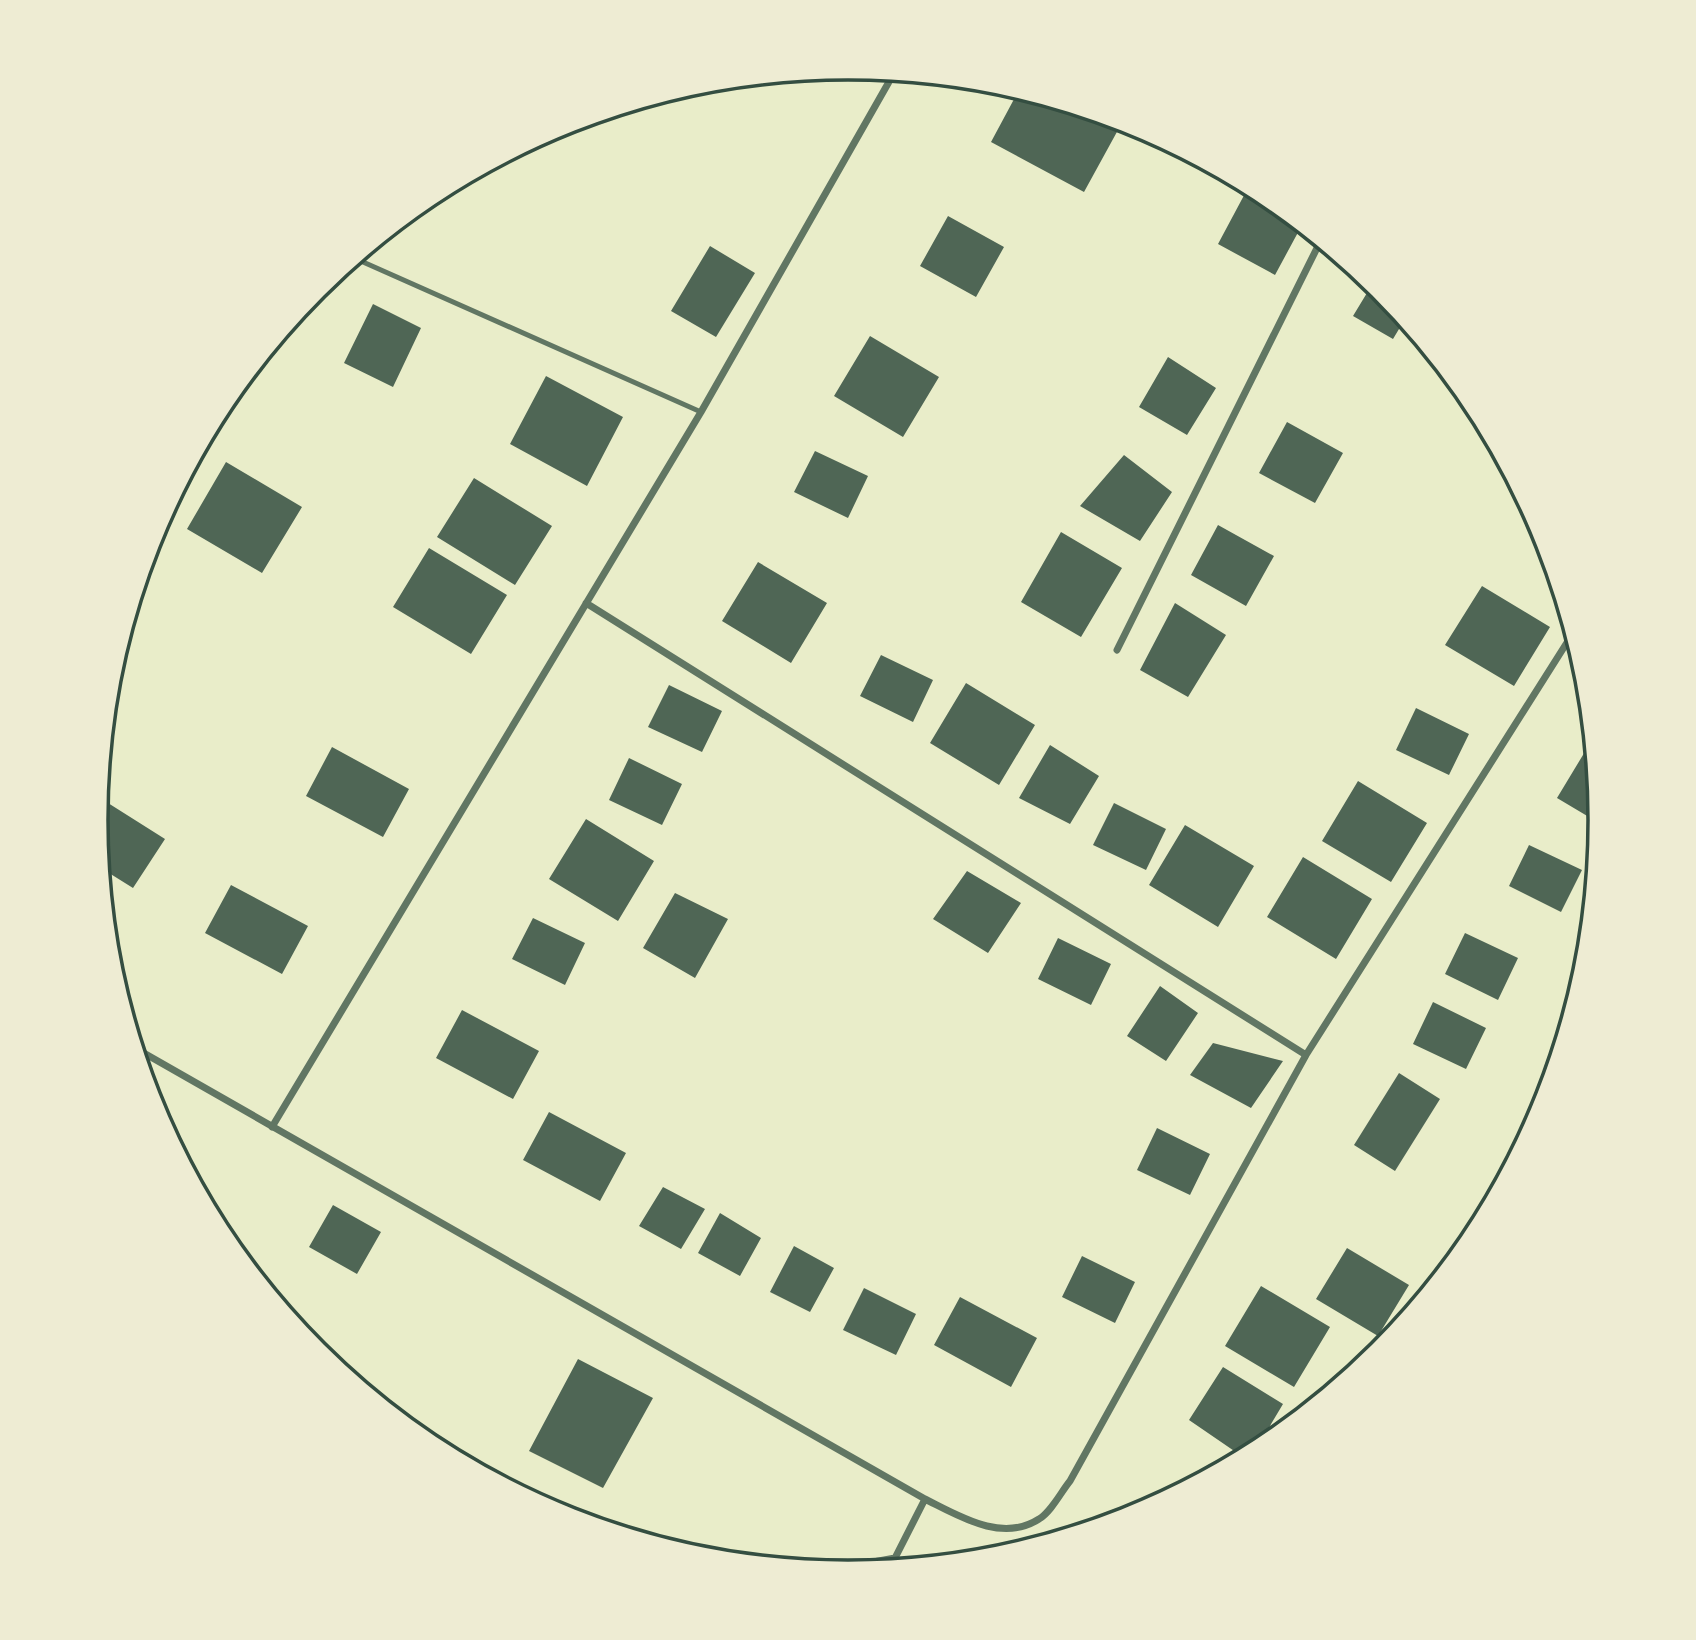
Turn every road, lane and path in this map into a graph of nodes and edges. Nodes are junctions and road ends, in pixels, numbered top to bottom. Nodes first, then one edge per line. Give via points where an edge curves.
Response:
1 (889, 82) edge
2 (1317, 248) edge
3 (363, 262) edge
4 (701, 411) junction
5 (586, 603) junction
6 (1566, 645) edge
7 (1117, 650) dead end
8 (147, 1055) edge
9 (1306, 1055) junction
10 (272, 1127) junction
11 (925, 1499) junction
12 (895, 1558) edge

1 - 4 street
2 - 7 street
3 - 4 lane
4 - 5 street
5 - 9 street
5 - 10 street
6 - 9 street
8 - 10 street
9 - 11 street via 1070,1481 1040,1519 1012,1529 977,1525
10 - 11 street
11 - 12 street

